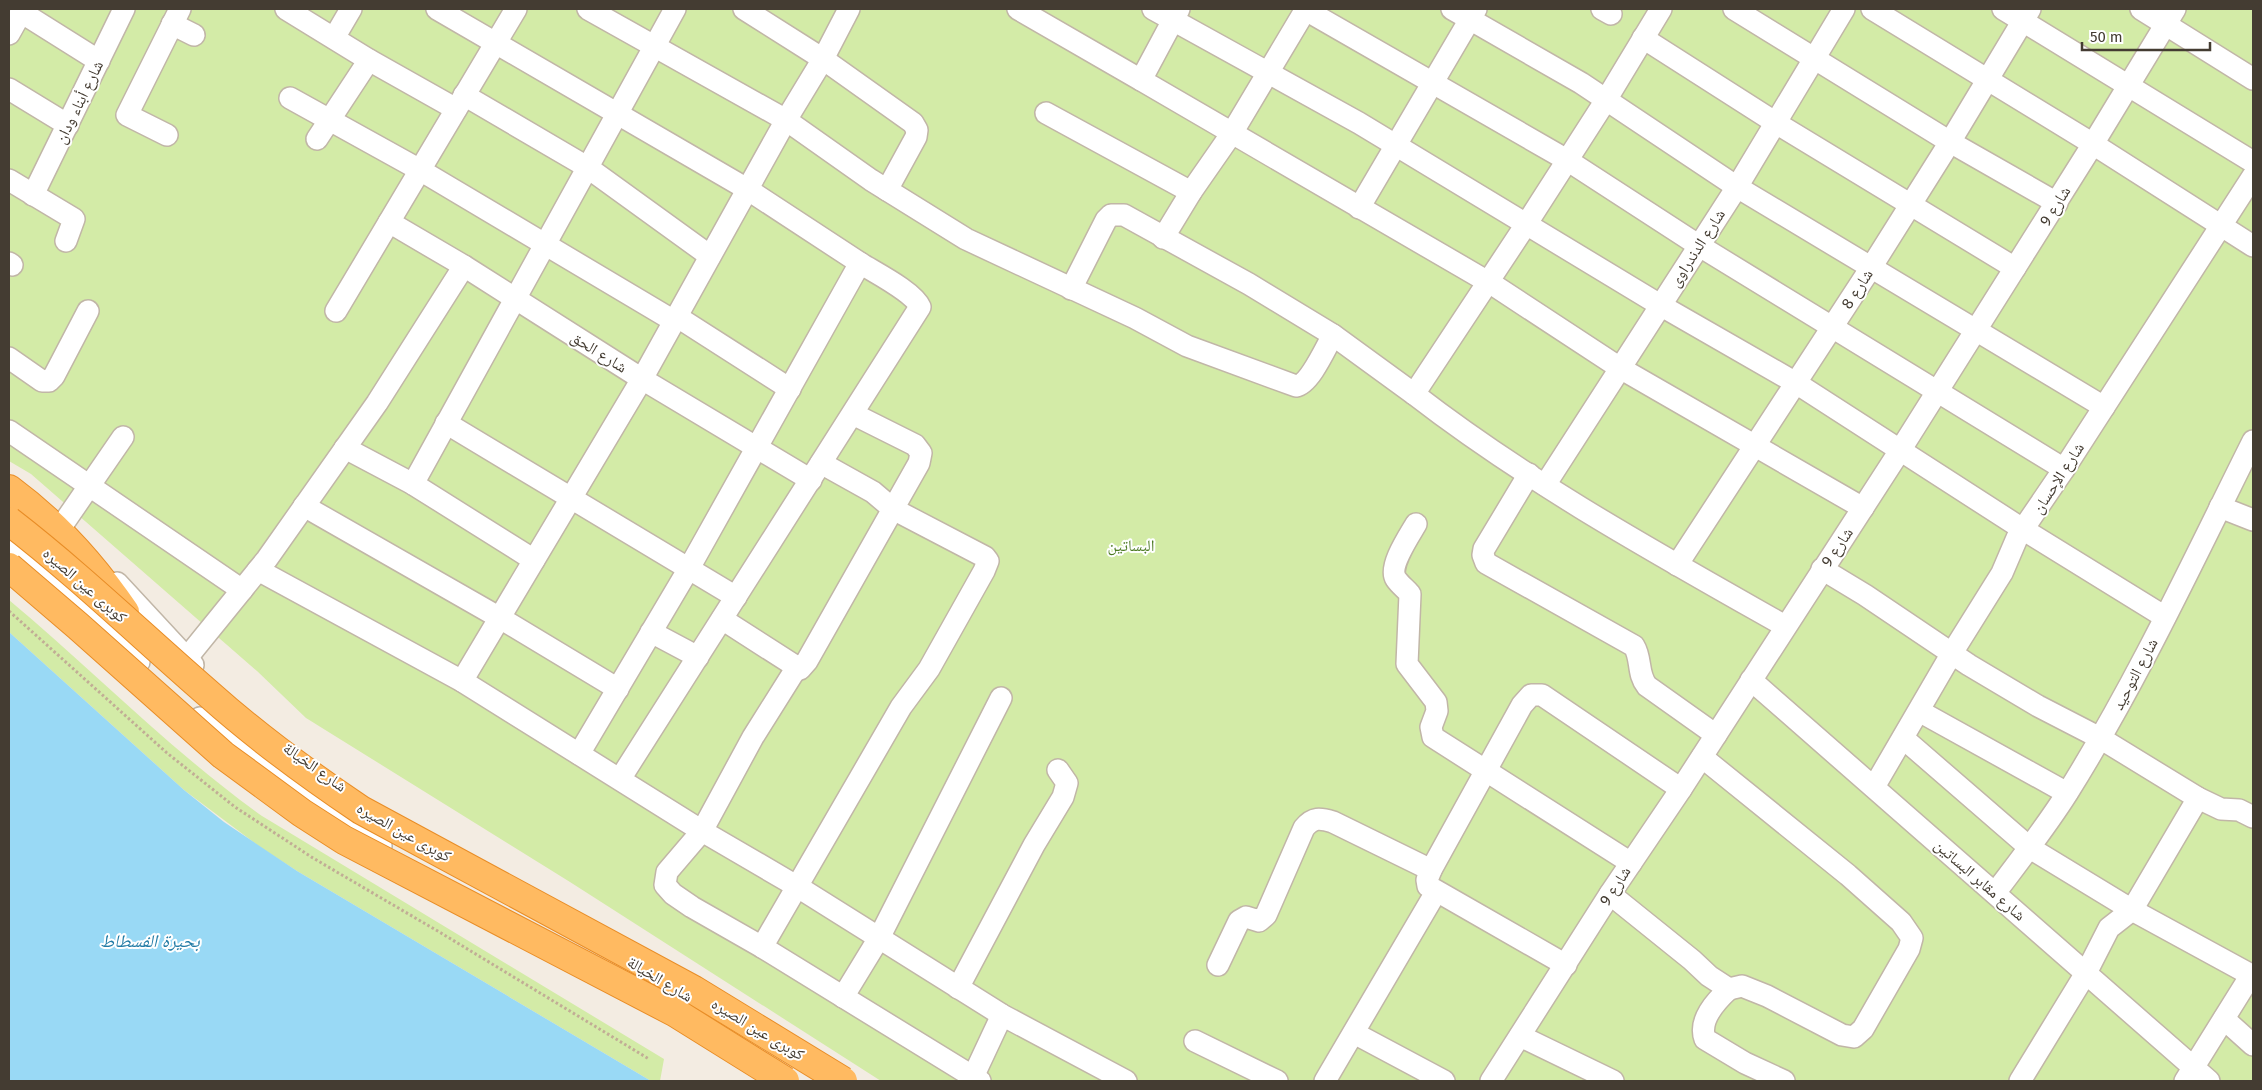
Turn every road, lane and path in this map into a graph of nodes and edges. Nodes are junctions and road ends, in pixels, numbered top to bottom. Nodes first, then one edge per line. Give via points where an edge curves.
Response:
1 (124, 9) edge
2 (286, 9) edge
3 (351, 9) edge
4 (437, 9) edge
5 (516, 9) edge
6 (588, 9) edge
7 (675, 9) edge
8 (744, 9) edge
9 (849, 9) edge
10 (1018, 9) edge
11 (1153, 9) edge
12 (1305, 9) edge
13 (1452, 9) edge
14 (1661, 9) edge
15 (1734, 9) edge
16 (1844, 9) edge
17 (1872, 9) edge
18 (2003, 9) edge
19 (2141, 9) edge
20 (22, 10) edge
21 (1176, 14) edge
22 (1473, 14) edge
23 (2026, 15) edge
24 (176, 17) edge
25 (2170, 17) edge
26 (9, 34) edge
27 (194, 35) dead end
28 (334, 38) junction
29 (1643, 38) junction
30 (497, 42) junction
31 (655, 45) junction
32 (1815, 58) junction
33 (823, 59) junction
34 (369, 60) junction
35 (99, 61) junction
36 (1269, 72) junction
37 (2253, 79) edge
38 (1141, 80) junction
39 (1987, 80) junction
40 (1433, 84) junction
41 (2130, 85) junction
42 (9, 89) edge
43 (290, 98) dead end
44 (1606, 100) junction
45 (460, 102) junction
46 (619, 113) junction
47 (1046, 113) dead end
48 (786, 120) junction
49 (329, 121) junction
50 (1776, 123) junction
51 (68, 125) junction
52 (1232, 133) junction
53 (167, 135) dead end
54 (317, 139) dead end
55 (1950, 142) junction
56 (2094, 144) junction
57 (1396, 145) junction
58 (1567, 160) junction
59 (2253, 162) edge
60 (587, 167) junction
61 (420, 170) junction
62 (2253, 176) edge
63 (9, 180) edge
64 (1737, 187) junction
65 (747, 188) junction
66 (887, 190) junction
67 (1191, 192) junction
68 (33, 194) junction
69 (2057, 202) junction
70 (1911, 203) junction
71 (1359, 208) junction
72 (389, 222) junction
73 (1527, 223) junction
74 (2221, 225) junction
75 (1163, 238) junction
76 (66, 241) dead end
77 (544, 244) junction
78 (1698, 245) junction
79 (2253, 246) edge
80 (710, 256) junction
81 (860, 263) junction
82 (464, 266) junction
83 (1872, 266) junction
84 (2015, 268) junction
85 (1488, 282) junction
86 (1071, 289) junction
87 (514, 298) junction
88 (1660, 305) junction
89 (336, 311) dead end
90 (88, 312) dead end
91 (675, 318) junction
92 (1832, 326) junction
93 (1977, 329) junction
94 (1334, 335) junction
95 (9, 358) edge
96 (1620, 368) junction
97 (642, 379) junction
98 (1796, 383) junction
99 (790, 389) junction
100 (1938, 391) junction
101 (1414, 394) junction
102 (2104, 407) junction
103 (853, 414) junction
104 (446, 423) junction
105 (9, 432) edge
106 (123, 436) dead end
107 (2253, 441) edge
108 (1755, 446) junction
109 (345, 448) junction
110 (757, 448) junction
111 (1901, 449) junction
112 (2064, 469) junction
113 (816, 472) junction
114 (9, 480) edge
115 (1537, 480) junction
116 (413, 484) junction
117 (89, 486) junction
118 (9, 489) edge
119 (570, 499) junction
120 (304, 506) junction
121 (2220, 507) junction
122 (1863, 508) junction
123 (893, 509) junction
124 (2253, 520) edge
125 (9, 521) edge
126 (63, 524) junction
127 (1416, 524) dead end
128 (2024, 530) junction
129 (9, 550) edge
130 (534, 560) junction
131 (1676, 566) junction
132 (9, 568) edge
133 (258, 570) junction
134 (688, 570) junction
135 (1822, 570) junction
136 (242, 590) junction
137 (736, 597) junction
138 (2165, 617) junction
139 (500, 618) junction
140 (722, 619) junction
141 (1786, 626) junction
142 (139, 632) junction
143 (651, 632) junction
144 (1952, 653) junction
145 (698, 657) junction
146 (186, 659) junction
147 (797, 666) junction
148 (1751, 680) junction
149 (462, 681) junction
150 (618, 689) junction
151 (1001, 698) dead end
152 (1919, 711) junction
153 (1716, 735) junction
154 (1903, 738) junction
155 (2100, 738) junction
156 (579, 754) junction
157 (1702, 757) junction
158 (1058, 770) dead end
159 (1484, 771) junction
160 (620, 779) junction
161 (1874, 787) junction
162 (1681, 789) junction
163 (2068, 793) junction
164 (2198, 798) junction
165 (2253, 817) edge
166 (702, 831) junction
167 (2030, 848) junction
168 (1630, 863) junction
169 (1431, 870) junction
170 (798, 887) junction
171 (1436, 892) junction
172 (1994, 893) junction
173 (1610, 894) junction
174 (2132, 910) junction
175 (878, 938) junction
176 (762, 947) junction
177 (1566, 964) junction
178 (1218, 965) dead end
179 (2086, 973) junction
180 (2252, 976) edge
181 (958, 988) junction
182 (1729, 989) junction
183 (843, 997) junction
184 (1002, 1015) junction
185 (2224, 1019) junction
186 (1354, 1033) junction
187 (1520, 1036) junction
188 (1194, 1041) dead end
189 (2253, 1044) edge
190 (2196, 1077) edge
191 (977, 1079) edge
192 (2027, 1079) edge
193 (768, 1081) edge
194 (785, 1081) edge
195 (826, 1081) edge
196 (844, 1081) edge
197 (1126, 1081) edge
198 (1277, 1081) edge
199 (1326, 1081) edge
200 (1444, 1081) edge
201 (1491, 1081) edge
202 (1613, 1081) edge
203 (1784, 1081) edge

1 - 35 street, شارع أبناء ودان
2 - 28 street
3 - 28 street
4 - 30 street
5 - 30 street
6 - 31 street
7 - 31 street
8 - 33 street
9 - 33 street
10 - 38 street
11 - 21 street
12 - 36 street
12 - 40 street
13 - 22 street
14 - 29 street
15 - 32 street
16 - 32 street, شارع الدندراوى
17 - 39 street
18 - 23 street
19 - 25 street
20 - 26 street
20 - 35 street
21 - 36 street
21 - 38 street
22 - 40 street
22 - 44 street
23 - 39 street, شارع 8
23 - 41 street
24 - 27 street
24 - 53 street via 127,115
25 - 37 street
25 - 41 street, شارع 9
28 - 34 street
29 - 44 street
29 - 50 street
30 - 45 street
30 - 46 street
31 - 46 street
31 - 48 street
32 - 50 street, شارع الدندراوى
32 - 55 street
33 - 48 street
33 - 66 street via 916,127 912,144
34 - 45 street
34 - 49 street
35 - 51 street, شارع أبناء ودان
36 - 52 street
36 - 57 street
38 - 52 street
39 - 55 street, شارع 8
39 - 56 street
40 - 57 street
40 - 58 street
41 - 56 street, شارع 9
41 - 59 street
42 - 51 street
43 - 49 street
44 - 58 street
44 - 64 street
45 - 60 street
45 - 61 street
46 - 60 street
46 - 65 street
47 - 67 street
48 - 65 street
48 - 66 street
49 - 54 street
49 - 61 street
50 - 64 street, شارع الدندراوى
50 - 70 street
51 - 68 street, شارع أبناء ودان
52 - 67 street
52 - 71 street
55 - 69 street
55 - 70 street, شارع 8
56 - 69 street, شارع 9
56 - 74 street
57 - 71 street
57 - 73 street
58 - 73 street
58 - 78 street
60 - 77 street
60 - 80 street
61 - 72 street
61 - 77 street
62 - 74 street, شارع الإحسان
63 - 68 street
64 - 78 street, شارع الدندراوى
64 - 83 street
65 - 80 street
65 - 81 street
66 - 86 street via 966,240
67 - 75 street
68 - 76 street via 74,220
69 - 84 street, شارع 9
70 - 83 street, شارع 8
70 - 84 street
71 - 85 street
72 - 82 street, شارع الحق
72 - 89 street
73 - 85 street
73 - 88 street
74 - 79 street
74 - 102 street, شارع الإحسان
75 - 86 street via 1124,215 1111,215
75 - 94 street via 1200,255
77 - 87 street
77 - 91 street
78 - 88 street, شارع الدندراوى
78 - 92 street
80 - 91 street
81 - 99 street
81 - 103 street via 903,291 920,308
82 - 87 street, شارع الحق
82 - 109 street
83 - 92 street, شارع 8
83 - 93 street
84 - 93 street, شارع 9
85 - 96 street
85 - 101 street
86 - 94 street via 1136,318 1187,346 1296,386 1308,378
87 - 97 street, شارع الحق
87 - 104 street
88 - 96 street, شارع الدندراوى
88 - 98 street
90 - 95 street via 49,381 42,381
91 - 97 street
91 - 99 street
92 - 98 street, شارع 8
92 - 100 street
93 - 100 street, شارع 9
93 - 102 street
94 - 101 street
96 - 108 street
96 - 115 street, شارع الدندراوى
97 - 110 street, شارع الحق
97 - 119 street
98 - 108 street, شارع 8
98 - 111 street
99 - 110 street
100 - 111 street, شارع 9
100 - 112 street
101 - 115 street
102 - 112 street, شارع الإحسان
103 - 113 street
103 - 123 street via 915,445 921,453 920,463
104 - 116 street
104 - 119 street
105 - 117 street
106 - 117 street
107 - 121 street, شارع التوحيد
108 - 122 street
108 - 131 street, شارع 8
109 - 116 street
109 - 120 street
110 - 113 street, شارع الحق
110 - 134 street
111 - 122 street, شارع 9
111 - 128 street
112 - 128 street, شارع الإحسان
113 - 123 street, شارع الحق via 873,492
113 - 137 street
114 - 126 street, شارع الخيالة
115 - 131 street
115 - 153 street, شارع الدندراوى via 1484,549 1486,562 1634,646 1641,677 1647,686
116 - 130 street
117 - 126 street
117 - 136 street
118 - 142 highway, bridge via 71,543 112,592
119 - 130 street
119 - 134 street
120 - 133 street
120 - 139 street
121 - 124 street
121 - 138 street, شارع التوحيد
122 - 135 street, شارع 9
123 - 147 street via 807,662 802,668
123 - 170 street, شارع الحق via 985,557 987,564 929,669 901,707
125 - 142 highway, كوبرى عين الصيره, bridge
126 - 146 street, شارع الخيالة
127 - 159 street via 1393,572 1396,580 1410,594 1407,664 1436,702 1437,711 1431,727 1434,737
128 - 138 street
128 - 144 street, شارع الإحسان via 2011,549 1999,578
129 - 193 street, شارع الخيالة via 71,601 203,720 320,808
130 - 139 street
131 - 141 street
132 - 194 highway, كوبرى عين الصيره, bridge via 186,724 302,813 344,840 676,1013
133 - 136 street
133 - 149 street
134 - 137 street
134 - 143 street
135 - 141 street, شارع 9
135 - 144 street
136 - 146 street
137 - 140 street
138 - 155 street, شارع التوحيد
139 - 149 street
139 - 150 street
140 - 145 street
140 - 147 street
141 - 148 street, شارع 9
142 - 196 highway, كوبرى عين الصيره, bridge via 246,726 362,810 694,990
143 - 145 street
143 - 150 street
144 - 152 street, شارع الإحسان
144 - 155 street via 2038,706
145 - 160 street
146 - 195 street, شارع الخيالة via 279,742 335,783
147 - 166 street via 748,744
148 - 153 street, شارع 9
148 - 161 street, شارع مقابر البساتين
149 - 156 street
150 - 156 street
151 - 175 street
152 - 154 street, شارع الإحسان
152 - 163 street
153 - 157 street, شارع 9
154 - 161 street, شارع الإحسان
154 - 167 street
155 - 163 street, شارع التوحيد
155 - 164 street
156 - 160 street
157 - 162 street, شارع 9
157 - 182 street via 1848,875 1901,922 1912,938 1909,949 1867,1021 1854,1037 1842,1035 1742,986
158 - 181 street via 1067,783 1063,797
159 - 162 street via 1527,697 1536,694 1547,698
159 - 168 street
159 - 169 street
160 - 166 street
161 - 172 street, شارع مقابر البساتين
162 - 168 street, شارع 9
163 - 167 street, شارع التوحيد
164 - 165 street via 2221,809 2239,810
164 - 174 street
166 - 170 street
166 - 176 street via 667,872 666,886 692,907
167 - 172 street, شارع التوحيد
167 - 174 street
168 - 173 street, شارع 9
169 - 171 street via 1428,886
169 - 178 street via 1333,822 1320,818 1312,820 1304,828 1266,915 1258,921 1246,917 1239,920
170 - 175 street
170 - 176 street, شارع الحق
171 - 177 street
171 - 186 street
172 - 179 street, شارع مقابر البساتين
173 - 177 street, شارع 9
173 - 182 street
174 - 179 street via 2109,928
174 - 180 street
175 - 181 street
175 - 183 street
176 - 183 street
177 - 187 street, شارع 9
179 - 190 street, شارع مقابر البساتين
179 - 192 street
180 - 185 street
181 - 184 street
182 - 203 street via 1708,1013 1703,1034 1705,1039
183 - 191 street
184 - 191 street
184 - 197 street
185 - 189 street
185 - 190 street
186 - 199 street
186 - 200 street
187 - 201 street, شارع 9
187 - 202 street
188 - 198 street

